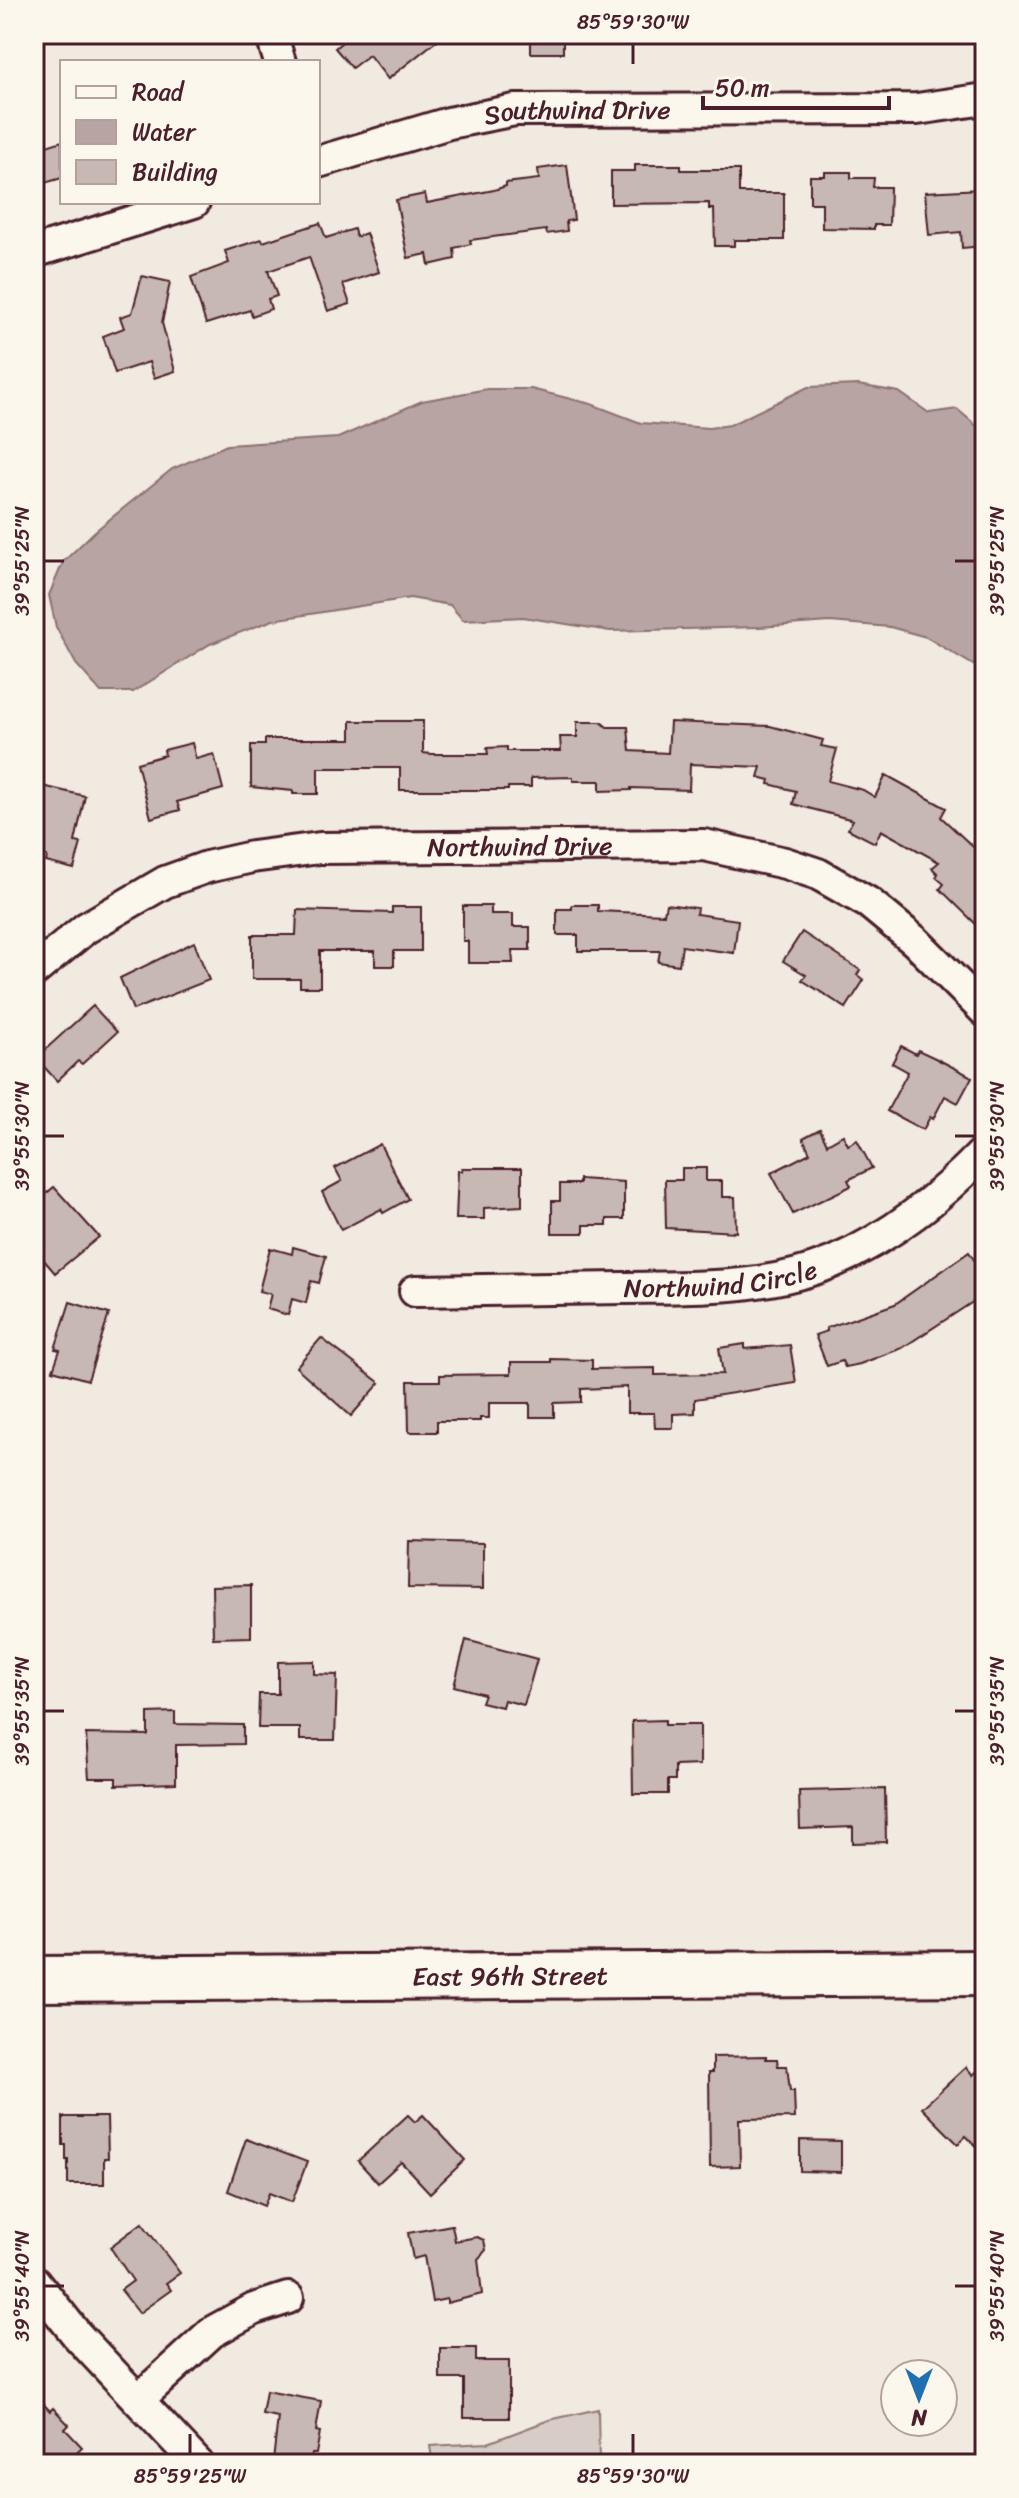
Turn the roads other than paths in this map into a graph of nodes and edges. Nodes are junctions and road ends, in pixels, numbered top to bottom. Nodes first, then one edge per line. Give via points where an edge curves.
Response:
1 (271, 34) edge
2 (279, 60) edge
3 (985, 99) edge
4 (320, 161) edge
5 (188, 204) edge
6 (34, 252) edge
7 (34, 971) edge
8 (985, 1011) edge
9 (985, 1151) edge
10 (415, 1291) dead end
11 (985, 1973) edge
12 (34, 1979) edge
13 (34, 2281) edge
14 (288, 2298) dead end
15 (139, 2399) junction
16 (198, 2464) edge

1 - 2 street
3 - 4 street, Southwind Drive via 917,109 515,110 449,123
5 - 6 street
7 - 8 street, Northwind Drive via 86,928 155,887 252,857 320,848 704,845 818,874 869,903
9 - 10 street, Northwind Circle via 903,1224 834,1261 789,1277 717,1287
11 - 12 main road, East 96th Street
13 - 15 street
14 - 15 street via 212,2332
15 - 16 street

